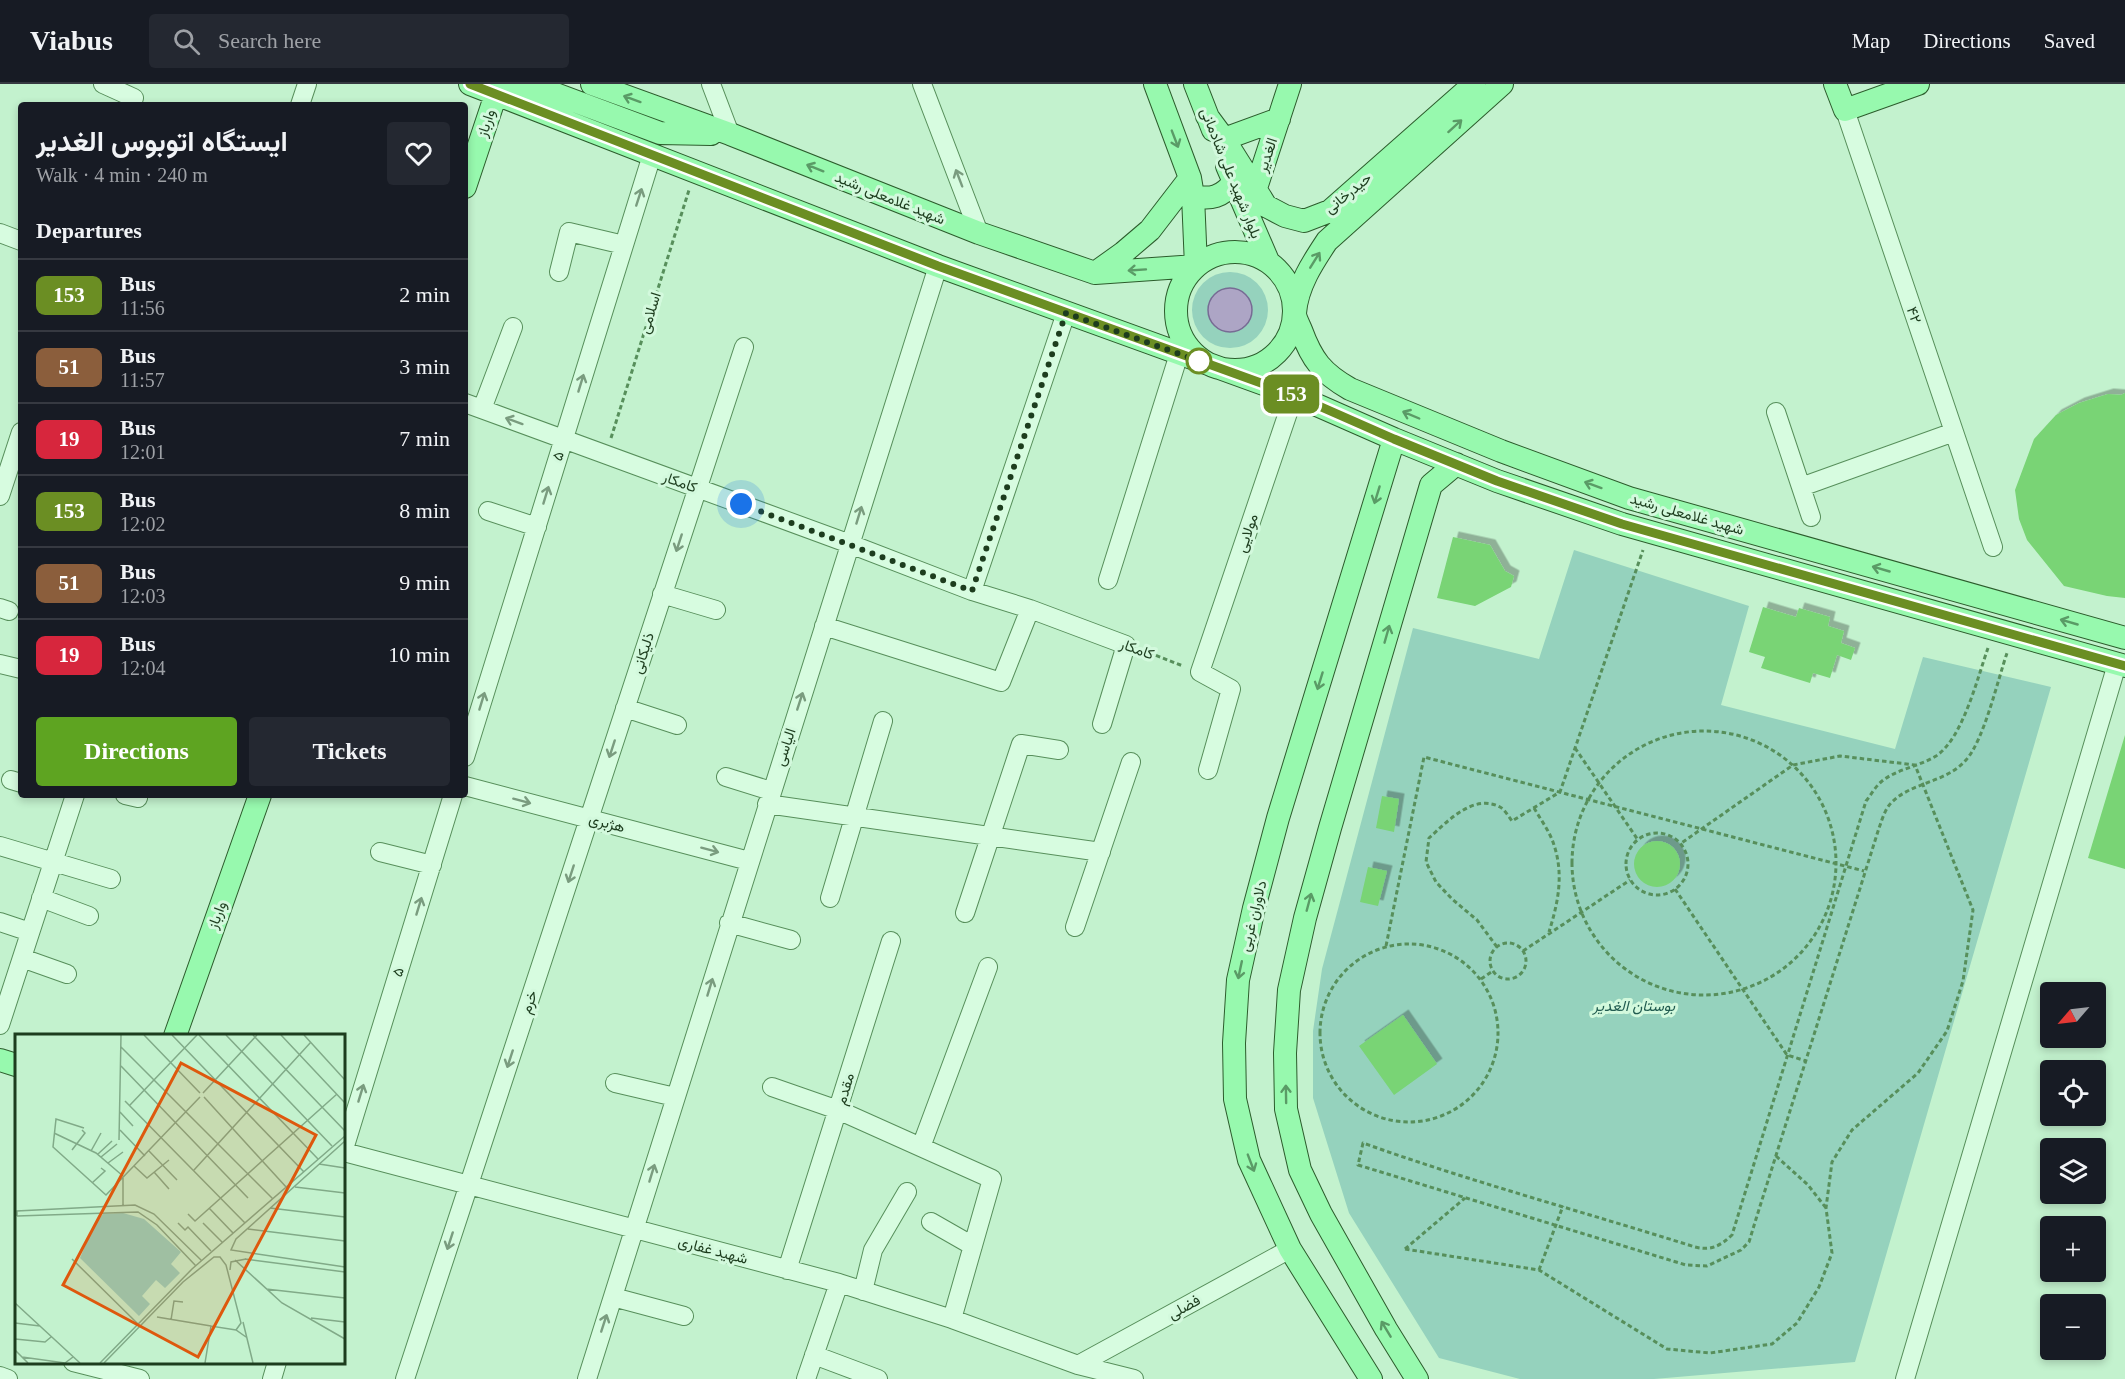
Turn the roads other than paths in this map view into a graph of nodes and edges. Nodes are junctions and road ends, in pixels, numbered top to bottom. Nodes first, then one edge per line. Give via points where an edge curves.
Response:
1 (103, 84) edge
2 (307, 84) edge
3 (470, 84) edge
4 (592, 84) edge
5 (711, 84) edge
6 (922, 84) edge
7 (1155, 84) edge
8 (1195, 84) edge
9 (1290, 84) edge
10 (1474, 84) edge
11 (1502, 84) edge
12 (1836, 84) edge
13 (1918, 84) edge
14 (496, 94) junction
15 (135, 96) edge
16 (301, 102) edge
17 (1845, 110) junction
18 (1207, 116) junction
19 (1279, 119) junction
20 (730, 134) junction
21 (1224, 139) junction
22 (652, 155) junction
23 (468, 178) edge
24 (1234, 182) junction
25 (1192, 187) junction
26 (1255, 191) junction
27 (0, 233) edge
28 (980, 233) junction
29 (18, 240) edge
30 (624, 245) junction
31 (1268, 261) junction
32 (938, 266) junction
33 (1196, 266) junction
34 (559, 272) dead end
35 (1095, 273) junction
36 (1066, 313) junction
37 (1294, 314) junction
38 (513, 327) dead end
39 (744, 347) dead end
40 (1179, 354) junction
41 (1217, 368) junction
42 (1294, 395) junction
43 (474, 406) edge
44 (1776, 412) dead end
45 (1954, 432) junction
46 (564, 439) junction
47 (1394, 439) junction
48 (18, 441) edge
49 (1456, 464) junction
50 (1801, 487) junction
51 (698, 488) junction
52 (0, 496) edge
53 (488, 511) dead end
54 (1811, 517) dead end
55 (537, 526) junction
56 (850, 544) junction
57 (1993, 547) dead end
58 (1107, 580) dead end
59 (972, 591) junction
60 (662, 594) junction
61 (1030, 609) junction
62 (716, 610) dead end
63 (824, 626) junction
64 (2125, 638) edge
65 (0, 664) edge
66 (2121, 665) edge
67 (18, 668) edge
68 (625, 708) junction
69 (883, 721) dead end
70 (1102, 724) dead end
71 (677, 725) dead end
72 (468, 747) edge
73 (1059, 750) dead end
74 (1131, 762) dead end
75 (1209, 770) dead end
76 (726, 777) dead end
77 (468, 787) edge
78 (69, 798) edge
79 (259, 798) edge
80 (452, 798) edge
81 (769, 798) junction
82 (854, 817) junction
83 (589, 818) junction
84 (990, 836) junction
85 (0, 846) edge
86 (380, 852) dead end
87 (1101, 852) junction
88 (53, 861) junction
89 (749, 861) junction
90 (432, 865) junction
91 (111, 879) dead end
92 (41, 898) junction
93 (830, 898) dead end
94 (964, 913) dead end
95 (89, 916) dead end
96 (0, 922) edge
97 (729, 923) junction
98 (1076, 927) dead end
99 (30, 932) junction
100 (791, 940) dead end
101 (891, 940) dead end
102 (22, 958) junction
103 (988, 967) dead end
104 (67, 974) dead end
105 (0, 1025) edge
106 (175, 1034) edge
107 (0, 1060) edge
108 (15, 1065) edge
109 (615, 1083) dead end
110 (772, 1088) dead end
111 (675, 1097) junction
112 (838, 1110) junction
113 (345, 1147) edge
114 (921, 1147) junction
115 (345, 1150) edge
116 (469, 1185) junction
117 (907, 1192) dead end
118 (931, 1222) dead end
119 (634, 1229) junction
120 (973, 1246) junction
121 (1290, 1249) junction
122 (787, 1270) junction
123 (838, 1283) junction
124 (863, 1291) junction
125 (613, 1297) junction
126 (684, 1316) dead end
127 (952, 1319) junction
128 (814, 1355) junction
129 (71, 1364) edge
130 (80, 1364) edge
131 (276, 1364) edge
132 (1076, 1372) edge
133 (0, 1376) edge
134 (8, 1379) edge
135 (65, 1379) edge
136 (140, 1379) edge
137 (272, 1379) edge
138 (405, 1379) edge
139 (587, 1379) edge
140 (806, 1379) edge
141 (878, 1379) edge
142 (1134, 1379) edge
143 (1371, 1379) edge
144 (1417, 1379) edge
145 (1905, 1379) edge

1 - 15 street
2 - 16 street
3 - 14 main road, شهید غلامعلی رشید
20 -> 4 main road, شهید غلامعلی رشید
5 - 20 street
28 -> 6 street
7 -> 25 main road
8 - 18 main road, بلوار شهید علی شادمانی
9 - 19 main road, الغدیر
10 - 26 main road, حیدرخانی via 1330,211 1305,221 1285,216 1266,206
37 -> 11 main road, حیدرخانی via 1306,275 1327,241
12 - 17 main road, ۴۲
13 - 17 main road
14 - 20 main road via 534,86 660,133
14 - 22 main road, شهید غلامعلی رشید
14 - 23 main road, وارباز
17 - 45 street, ۴۲
18 - 21 main road, حیدرخانی
18 - 24 main road, بلوار شهید علی شادمانی
19 - 21 main road, الغدیر
19 - 26 main road, الغدیر
28 -> 20 main road, شهید غلامعلی رشید
21 - 26 main road, حیدرخانی
30 -> 22 street, ۵
22 - 32 main road, شهید غلامعلی رشید
24 - 25 main road via 1216,197 1205,199
24 - 31 main road, بلوار شهید علی شادمانی
25 - 33 main road
25 - 35 main road via 1150,230
27 - 29 street
28 - 35 main road, شهید غلامعلی رشید
30 - 34 street via 569,231
46 -> 30 street, ۵
31 - 33 main road via 1239,252 1223,253
31 - 37 main road via 1283,276 1292,294
32 - 36 main road, شهید غلامعلی رشید
56 -> 32 street, الیاسی
33 -> 35 main road, شهید غلامعلی رشید
33 - 41 main road via 1179,292 1177,323 1191,351
36 - 40 main road, شهید غلامعلی رشید
36 - 59 street
37 - 41 main road via 1287,340 1269,360 1253,368
64 -> 37 main road, شهید غلامعلی رشید via 1629,498 1501,452 1331,378 1317,364
38 - 43 street
39 - 51 street, ذلیکانی
40 - 41 main road, شهید غلامعلی رشید
40 - 58 street
41 - 42 main road, شهید غلامعلی رشید
42 - 47 main road, شهید غلامعلی رشید
42 - 75 street, مولایی via 1200,672 1231,689
46 -> 43 street, کامکار
44 - 50 street
45 - 50 street
45 - 57 street, ۴۲
46 - 51 street, کامکار
55 -> 46 street, ۵
47 - 49 main road, شهید غلامعلی رشید
47 -> 121 main road, دلاوران غربی via 1278,818 1238,980 1235,1099 1249,1160
48 - 52 street
49 - 66 main road, شهید غلامعلی رشید via 1649,531
144 -> 49 main road via 1321,1214 1300,1170 1286,1109 1285,1053 1289,990 1333,816 1431,485
50 - 54 street
51 - 56 street, کامکار
51 -> 60 street, ذلیکانی
53 - 55 street
72 -> 55 street, ۵
56 - 59 street, کامکار
56 - 63 street, الیاسی
59 - 61 street, کامکار
60 - 62 street
60 - 68 street, ذلیکانی
61 - 63 street via 1001,682
61 - 70 street, کامکار via 1126,645
81 -> 63 street, الیاسی
65 - 67 street
66 - 145 street
68 - 71 street
68 -> 83 street, ذلیکانی
69 - 82 street
73 - 84 street via 1020,744
74 - 87 street
76 - 81 street
77 -> 83 street, هژبری
78 - 88 street
79 - 106 main road, وارباز
80 - 90 street, ۵
81 - 82 street
81 - 89 street, الیاسی
82 - 84 street
82 - 93 street
83 -> 89 street, هژبری
83 -> 116 street, خرم
84 - 87 street
84 - 94 street
85 - 88 street
86 - 90 street
87 - 98 street
88 - 91 street
88 - 92 street
89 - 97 street, الیاسی
113 -> 90 street, ۵
92 - 95 street
92 - 99 street
96 - 99 street
97 - 100 street
111 -> 97 street, الیاسی
99 - 102 street
101 - 112 street, مقدم
102 - 104 street
102 - 105 street
103 - 114 street
107 - 108 main road
109 - 111 street
110 - 112 street
119 -> 111 street, الیاسی
112 - 114 street, مقدم
112 - 122 street
114 - 120 street, مقدم via 992,1179
115 - 116 street, شهید غفاری
116 - 119 street, شهید غفاری
116 -> 138 street, خرم
117 - 124 street via 873,1250
118 - 120 street
119 - 122 street, شهید غفاری
119 - 125 street, الیاسی
120 - 127 street
121 - 132 street, فضلی
121 - 143 main road, دلاوران غربی
122 - 123 street, شهید غفاری
123 - 124 street, شهید غفاری
123 - 128 street
124 - 127 street, شهید غفاری
125 - 126 street
139 -> 125 street, الیاسی
127 - 132 street, شهید غفاری
128 - 140 street
128 - 141 street
129 - 135 street
130 - 136 street
131 - 137 street
132 - 142 street
133 - 134 street

